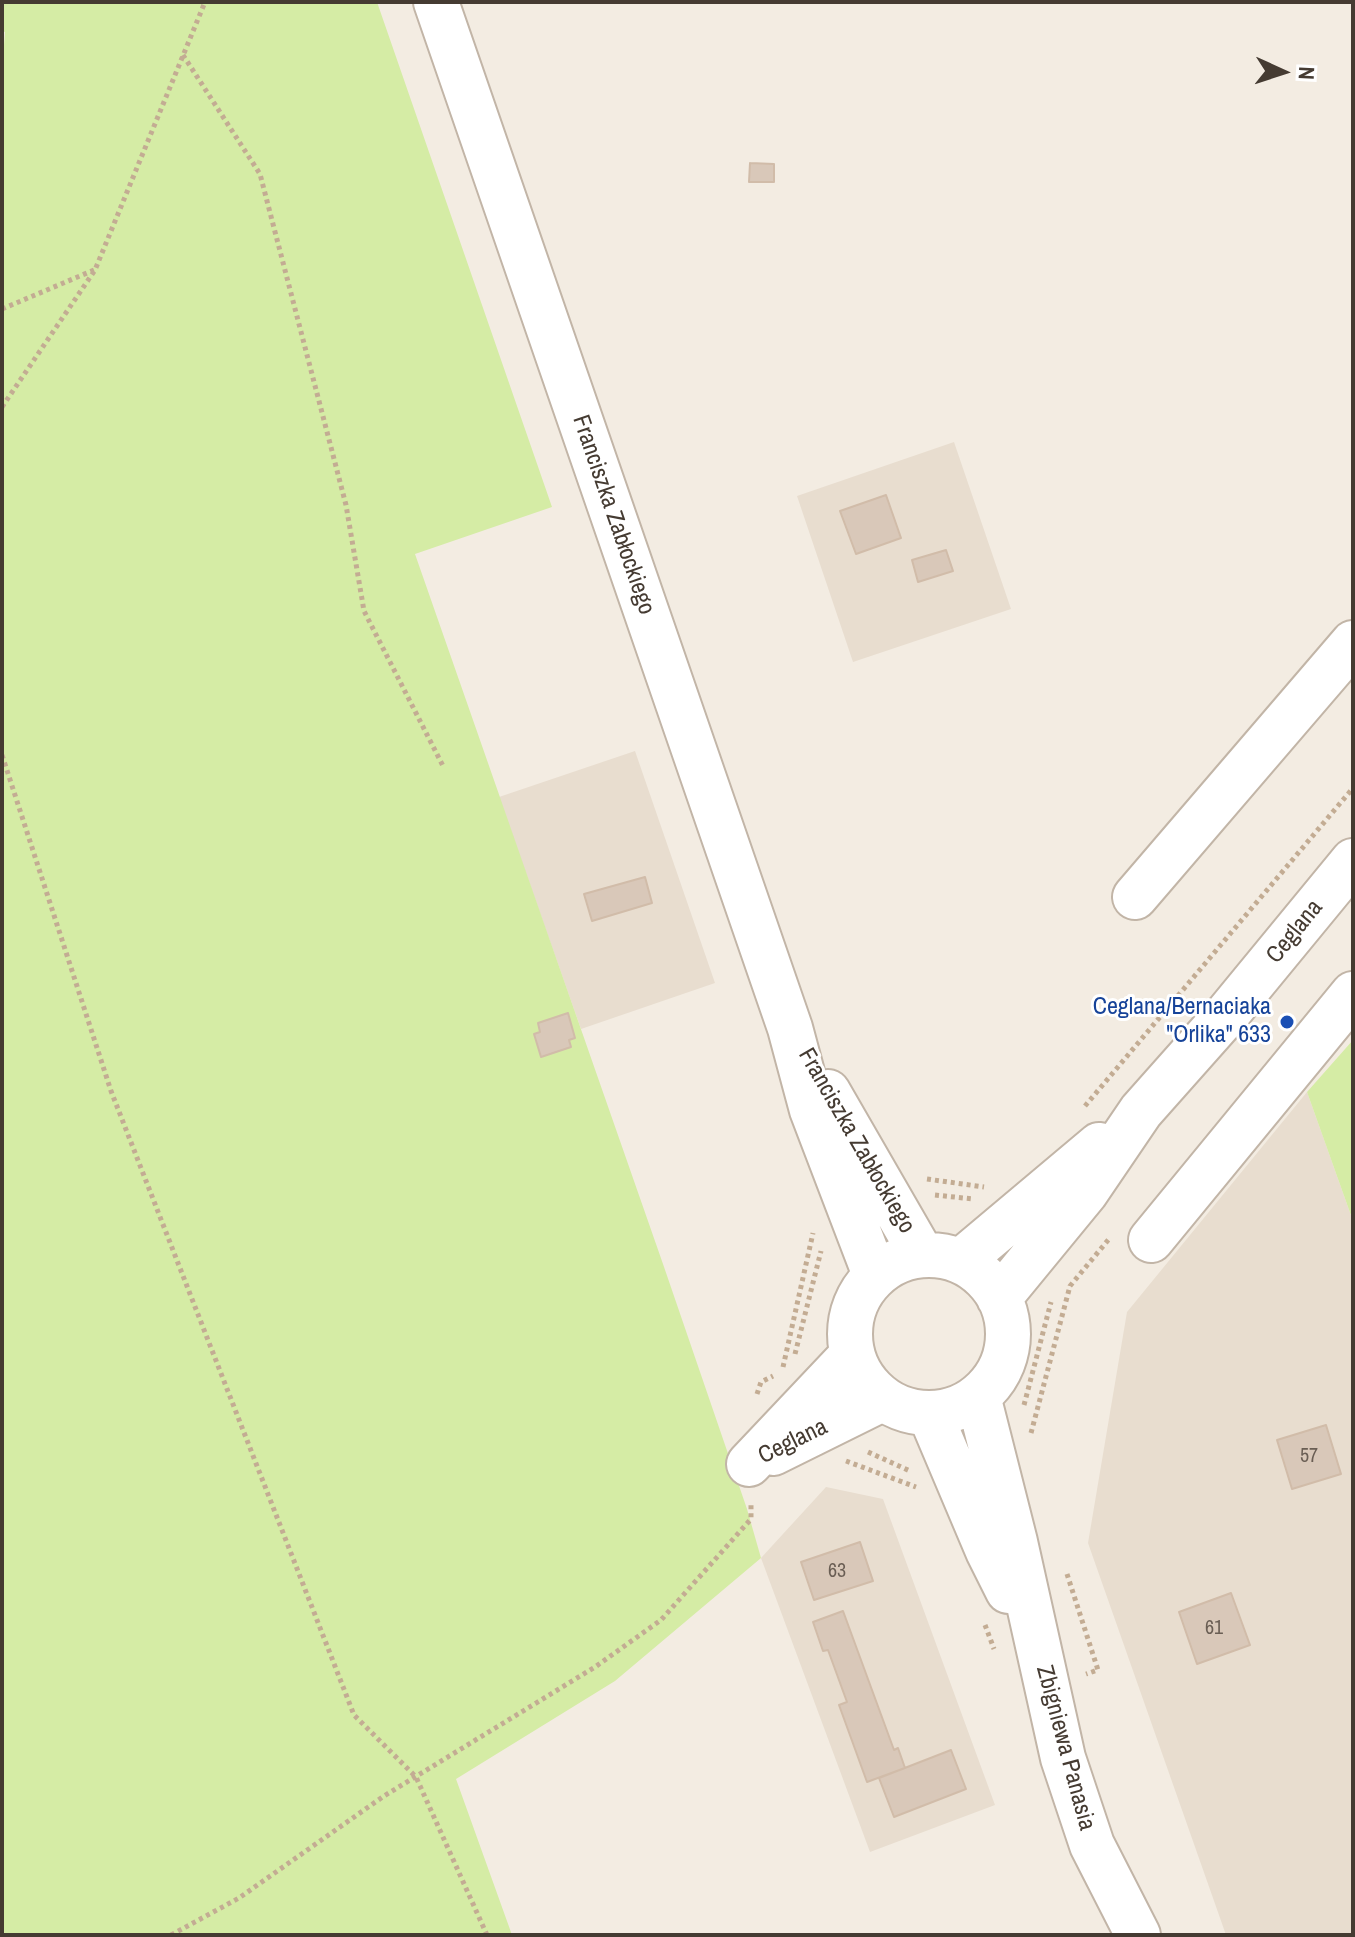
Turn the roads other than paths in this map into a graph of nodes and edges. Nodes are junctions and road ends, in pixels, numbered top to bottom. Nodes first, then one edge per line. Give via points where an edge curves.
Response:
1 (436, 2) edge
2 (1353, 643) edge
3 (1353, 861) edge
4 (1135, 897) dead end
5 (1353, 994) edge
6 (790, 1028) junction
7 (1141, 1111) junction
8 (1151, 1240) dead end
9 (941, 1258) junction
10 (875, 1275) junction
11 (999, 1298) junction
12 (852, 1355) junction
13 (978, 1396) junction
14 (882, 1399) junction
15 (930, 1414) junction
16 (810, 1419) junction
17 (749, 1464) road end
18 (1050, 1665) junction
19 (1138, 1935) edge

1 - 6 street, Franciszka Zabłockiego
2 - 4 street
3 - 7 street, Ceglana
5 - 8 street
6 - 9 street, Franciszka Zabłockiego
6 - 10 street, Franciszka Zabłockiego via 812,1110
7 - 9 street, Ceglana
7 - 11 street, Ceglana via 1086,1192
9 - 10 street via 896,1261
9 - 11 street via 983,1276
10 - 12 street via 857,1298 850,1326
11 - 13 street via 1007,1324 1006,1351 996,1376
12 - 14 street via 863,1379
12 - 16 street, Ceglana
13 - 15 street via 955,1409
13 - 18 street, Zbigniewa Panasia
14 - 15 street
14 - 16 street, Ceglana
15 - 18 street, Zbigniewa Panasia via 988,1551
16 - 17 street, Ceglana
18 - 19 street, Zbigniewa Panasia via 1063,1758 1092,1845

